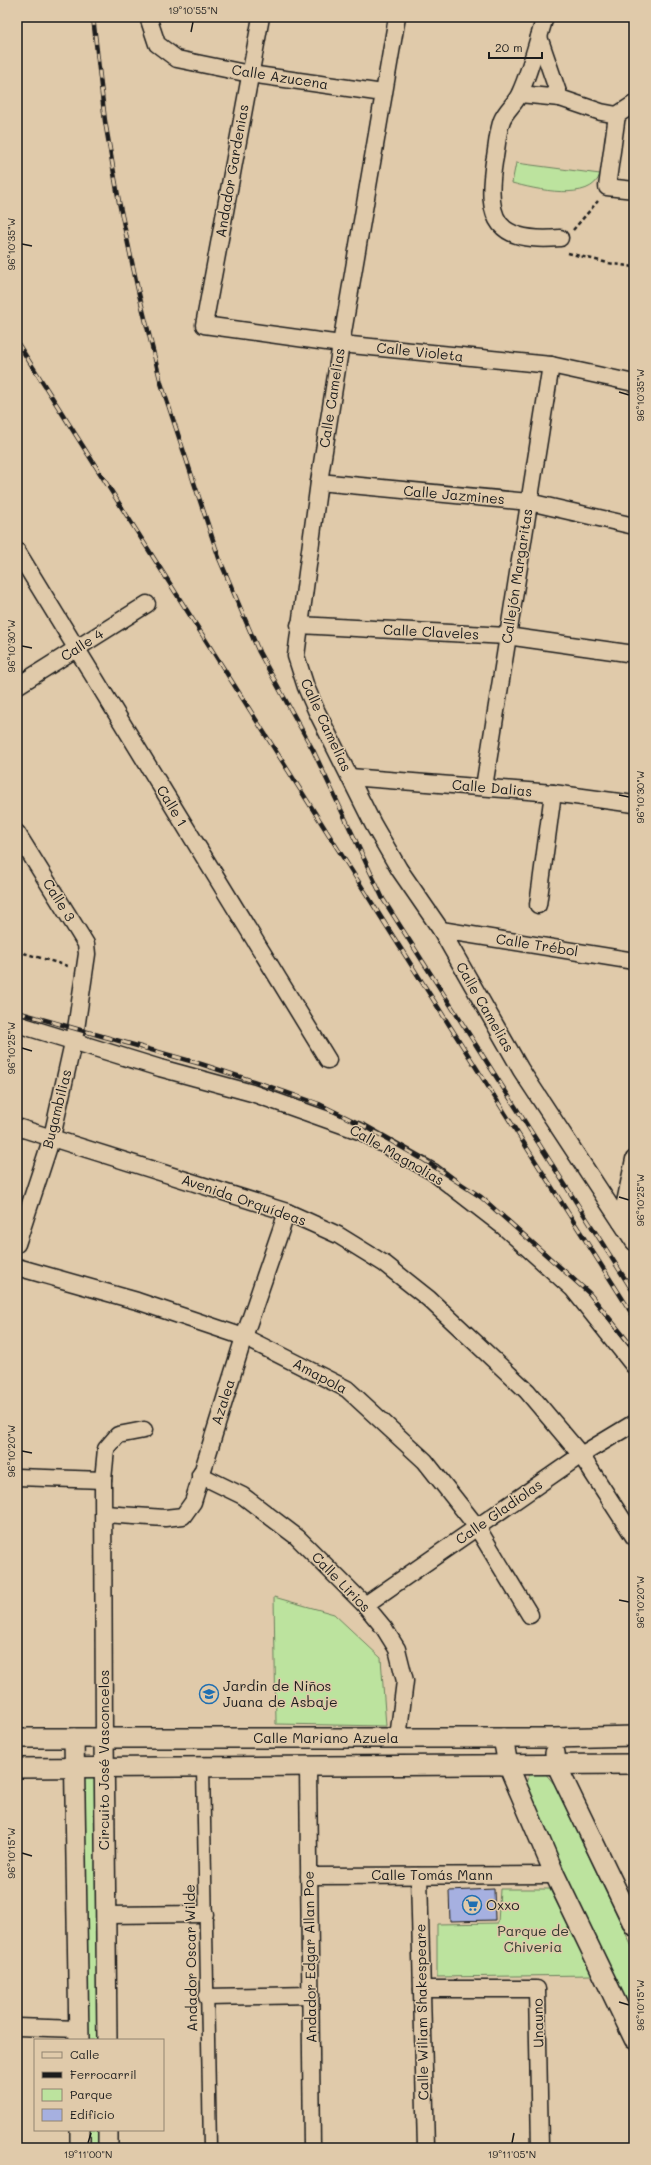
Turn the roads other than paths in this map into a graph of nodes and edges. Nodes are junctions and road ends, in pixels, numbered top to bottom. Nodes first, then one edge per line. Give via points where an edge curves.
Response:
1 (148, 17) edge
2 (261, 17) edge
3 (397, 17) edge
4 (545, 17) edge
5 (539, 37) junction
6 (250, 74) junction
7 (383, 93) junction
8 (520, 94) junction
9 (560, 98) junction
10 (634, 104) edge
11 (617, 115) junction
12 (634, 190) edge
13 (560, 238) road end
14 (204, 325) joint
15 (340, 344) junction
16 (551, 365) junction
17 (634, 383) edge
18 (319, 482) junction
19 (529, 502) junction
20 (634, 526) edge
21 (17, 551) edge
22 (147, 604) dead end
23 (299, 625) junction
24 (507, 636) junction
25 (76, 650) junction
26 (634, 654) edge
27 (17, 686) edge
28 (350, 777) junction
29 (484, 787) junction
30 (553, 793) junction
31 (634, 804) edge
32 (17, 833) edge
33 (538, 905) dead end
34 (440, 930) junction
35 (634, 961) edge
36 (85, 971) joint
37 (17, 1024) edge
38 (73, 1041) junction
39 (328, 1060) dead end
40 (17, 1127) edge
41 (52, 1137) junction
42 (634, 1160) edge
43 (287, 1212) junction
44 (620, 1222) junction
45 (634, 1242) edge
46 (17, 1244) edge
47 (17, 1267) edge
48 (244, 1337) junction
49 (634, 1366) edge
50 (634, 1423) edge
51 (144, 1430) dead end
52 (581, 1455) junction
53 (200, 1475) junction
54 (17, 1477) edge
55 (103, 1480) junction
56 (104, 1514) junction
57 (477, 1527) junction
58 (634, 1536) edge
59 (365, 1605) junction
60 (530, 1615) dead end
61 (634, 1736) edge
62 (17, 1738) edge
63 (74, 1738) junction
64 (104, 1738) junction
65 (398, 1738) junction
66 (503, 1738) junction
67 (554, 1738) junction
68 (556, 1764) junction
69 (634, 1764) edge
70 (508, 1765) junction
71 (74, 1767) junction
72 (104, 1767) junction
73 (203, 1767) junction
74 (308, 1767) junction
75 (17, 1768) edge
76 (555, 1875) junction
77 (309, 1876) junction
78 (419, 1876) junction
79 (205, 1914) junction
80 (105, 1915) junction
81 (633, 1920) edge
82 (422, 1989) junction
83 (311, 1995) junction
84 (207, 1998) junction
85 (17, 2027) edge
86 (79, 2034) edge
87 (107, 2039) edge
88 (634, 2039) edge
89 (80, 2131) edge
90 (108, 2131) edge
91 (80, 2148) edge
92 (108, 2148) edge
93 (210, 2148) edge
94 (312, 2148) edge
95 (426, 2148) edge
96 (540, 2148) edge

1 - 6 street, Calle Azucena via 157,44 177,59
2 - 6 street, Andador Gardenias
3 - 7 street, Calle Camelias
4 - 5 street
5 - 8 street
5 - 9 street
6 - 7 street, Calle Azucena
6 - 14 street, Andador Gardenias
7 - 15 street, Calle Camelias
8 - 9 street
8 - 13 street via 507,109 501,122 490,198 497,222 505,230 544,239
9 - 11 street
10 - 11 street
11 - 12 street via 607,187
14 - 15 street, Calle Violeta
15 - 16 street, Calle Violeta
15 - 18 street, Calle Camelias
16 - 17 street, Calle Violeta
16 - 19 street, Callejón Margaritas
18 - 19 street, Calle Jazmines
18 - 23 street, Calle Camelias
19 - 20 street, Calle Jazmines
19 - 24 street, Callejón Margaritas
21 - 25 street, Calle 1
22 - 25 street, Calle 4
23 - 24 street, Calle Claveles
23 - 28 street, Calle Camelias via 296,656 306,687
24 - 26 street, Calle Claveles
24 - 29 street, Callejón Margaritas
25 - 27 street, Calle 4
25 - 39 street, Calle 1
28 - 29 street, Calle Dalias
28 - 34 street, Calle Camelias via 373,824
29 - 30 street, Calle Dalias
30 - 31 street, Calle Dalias
30 - 33 street
32 - 36 street, Calle 3 via 86,944
34 - 35 street, Calle Trébol
34 - 44 street, Calle Camelias via 521,1070
36 - 38 street, Bugambilias
37 - 38 street, Calle Magnolias
38 - 41 street, Bugambilias
38 - 49 street, Calle Magnolias via 252,1093 362,1132 433,1172 504,1227 573,1289
40 - 41 street, Avenida Orquídeas
41 - 43 street, Avenida Orquídeas
41 - 46 street, Bugambilias
42 - 44 street
43 - 48 street, Azalea
43 - 52 street, Avenida Orquídeas via 338,1235 385,1264 429,1299 527,1390
44 - 45 street, Calle Camelias
47 - 48 street, Amapola via 137,1301
48 - 53 street, Azalea
48 - 57 street, Amapola via 347,1389 425,1461
50 - 52 street, Calle Gladiolas
51 - 55 street, Circuito José Vasconcelos via 118,1435 106,1449
52 - 57 street, Calle Gladiolas
52 - 58 street, Avenida Orquídeas
53 - 56 street, Azalea via 193,1502 183,1516 165,1518
53 - 59 street, Calle Lirios via 244,1496 297,1537
54 - 55 street
55 - 56 street, Circuito José Vasconcelos
56 - 64 street, Circuito José Vasconcelos
57 - 59 street, Calle Gladiolas
57 - 60 street, Amapola
59 - 65 street, Calle Lirios via 397,1649 405,1681
61 - 67 street, Calle Mariano Azuela
62 - 63 street, Calle Mariano Azuela
63 - 64 street, Calle Mariano Azuela
63 - 71 street, Circuito José Vasconcelos
64 - 65 street, Calle Mariano Azuela
64 - 72 street, Circuito José Vasconcelos
65 - 66 street, Calle Mariano Azuela
66 - 67 street, Calle Mariano Azuela
66 - 70 street
67 - 68 street
68 - 69 street, Calle Mariano Azuela
68 - 70 street, Calle Mariano Azuela
68 - 81 street
70 - 74 street, Calle Mariano Azuela
70 - 76 street
71 - 72 street, Calle Mariano Azuela
71 - 75 street, Calle Mariano Azuela
71 - 86 street, Circuito José Vasconcelos
72 - 73 street, Calle Mariano Azuela
72 - 80 street, Circuito José Vasconcelos
73 - 74 street, Calle Mariano Azuela
73 - 79 street, Andador Oscar Wilde
74 - 77 street, Andador Edgar Allan Poe
76 - 78 street, Calle Tomás Mann
76 - 88 street
77 - 78 street, Calle Tomás Mann
77 - 83 street, Andador Edgar Allan Poe
78 - 82 street, Calle Wiliam Shakespeare
79 - 80 street
79 - 84 street, Andador Oscar Wilde
80 - 87 street, Circuito José Vasconcelos
82 - 95 street, Calle Wiliam Shakespeare
82 - 96 street, Unauno via 537,1989
83 - 84 street
83 - 94 street, Andador Edgar Allan Poe
84 - 93 street, Andador Oscar Wilde
85 - 86 street
89 - 91 street
90 - 92 street

